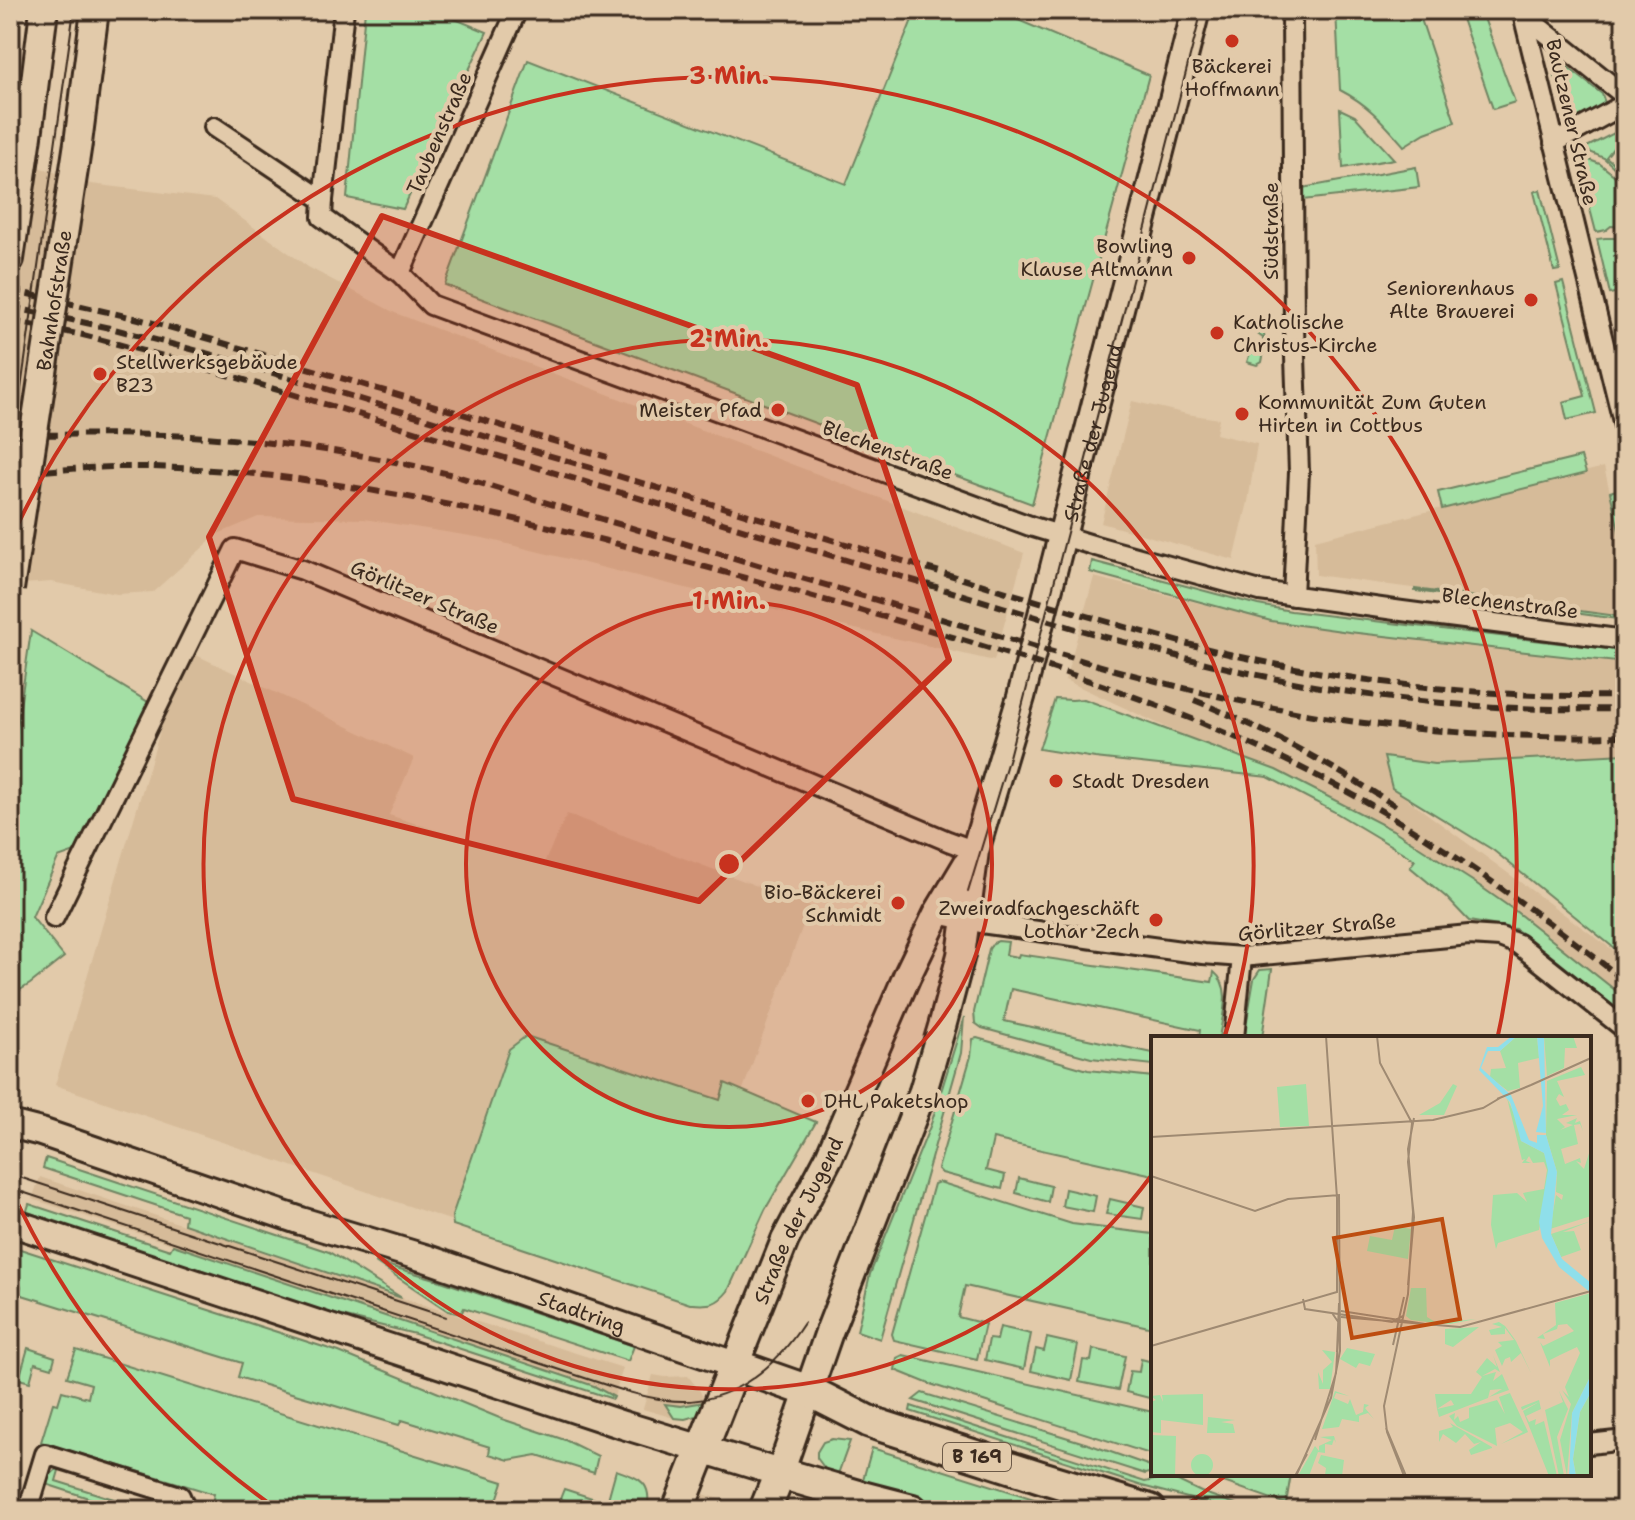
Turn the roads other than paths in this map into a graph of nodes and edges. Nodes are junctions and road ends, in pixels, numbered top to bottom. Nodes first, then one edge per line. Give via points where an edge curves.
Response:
1 (44, 10) edge
2 (95, 10) edge
3 (344, 10) edge
4 (517, 10) edge
5 (1196, 10) edge
6 (1292, 10) edge
7 (1523, 13) edge
8 (1625, 96) edge
9 (1625, 104) edge
10 (214, 127) dead end
11 (1554, 143) junction
12 (323, 200) junction
13 (10, 259) edge
14 (400, 273) junction
15 (1625, 430) edge
16 (1063, 536) junction
17 (10, 589) edge
18 (1293, 596) junction
19 (1625, 640) edge
20 (975, 851) junction
21 (937, 914) junction
22 (54, 918) dead end
23 (966, 920) junction
24 (1242, 957) junction
25 (1625, 1029) edge
26 (1234, 1036) edge
27 (10, 1124) edge
28 (10, 1222) edge
29 (735, 1365) junction
30 (809, 1391) junction
31 (1625, 1440) edge
32 (1591, 1444) edge
33 (702, 1450) junction
34 (780, 1473) junction
35 (28, 1510) edge
36 (186, 1510) edge
37 (678, 1510) edge
38 (765, 1510) edge
39 (912, 1510) edge
40 (1150, 1510) edge

1 - 13 main road
2 - 17 main road, Bahnhofstraße, bridge
3 - 12 street
4 - 14 street, Taubenstraße
5 - 16 main road, Straße der Jugend
6 - 18 street, Südstraße via 1299,472
7 - 8 street
7 - 11 street, Bautzener Straße
9 - 11 street
10 - 12 street, Blechenstraße
11 - 15 street, Bautzener Straße
12 - 14 street, Blechenstraße via 322,217
14 - 16 street, Blechenstraße via 431,305
16 - 18 street, Blechenstraße
16 - 20 main road, Straße der Jugend
18 - 19 street, Blechenstraße
20 - 21 main road, Straße der Jugend
20 - 22 street, Görlitzer Straße via 303,570 235,549
20 - 23 main road, Straße der Jugend
21 - 23 street, Görlitzer Straße
21 - 29 main road, Straße der Jugend via 829,1157 785,1240
23 - 24 street, Görlitzer Straße
23 - 30 main road, Straße der Jugend via 923,1091
24 - 25 street, Görlitzer Straße via 1469,935 1500,937 1518,944
24 - 26 street
27 - 29 main road, Stadtring
28 - 33 main road
29 - 30 main road, Stadtring / B 169
29 - 33 main road, Straße der Jugend
30 - 34 main road, Straße der Jugend
30 - 40 main road, Stadtring / B 169 via 882,1426
31 - 32 street
33 - 34 main road
33 - 37 main road, Straße der Jugend
34 - 38 main road, Straße der Jugend
34 - 39 main road
35 - 36 street via 45,1454 180,1496

